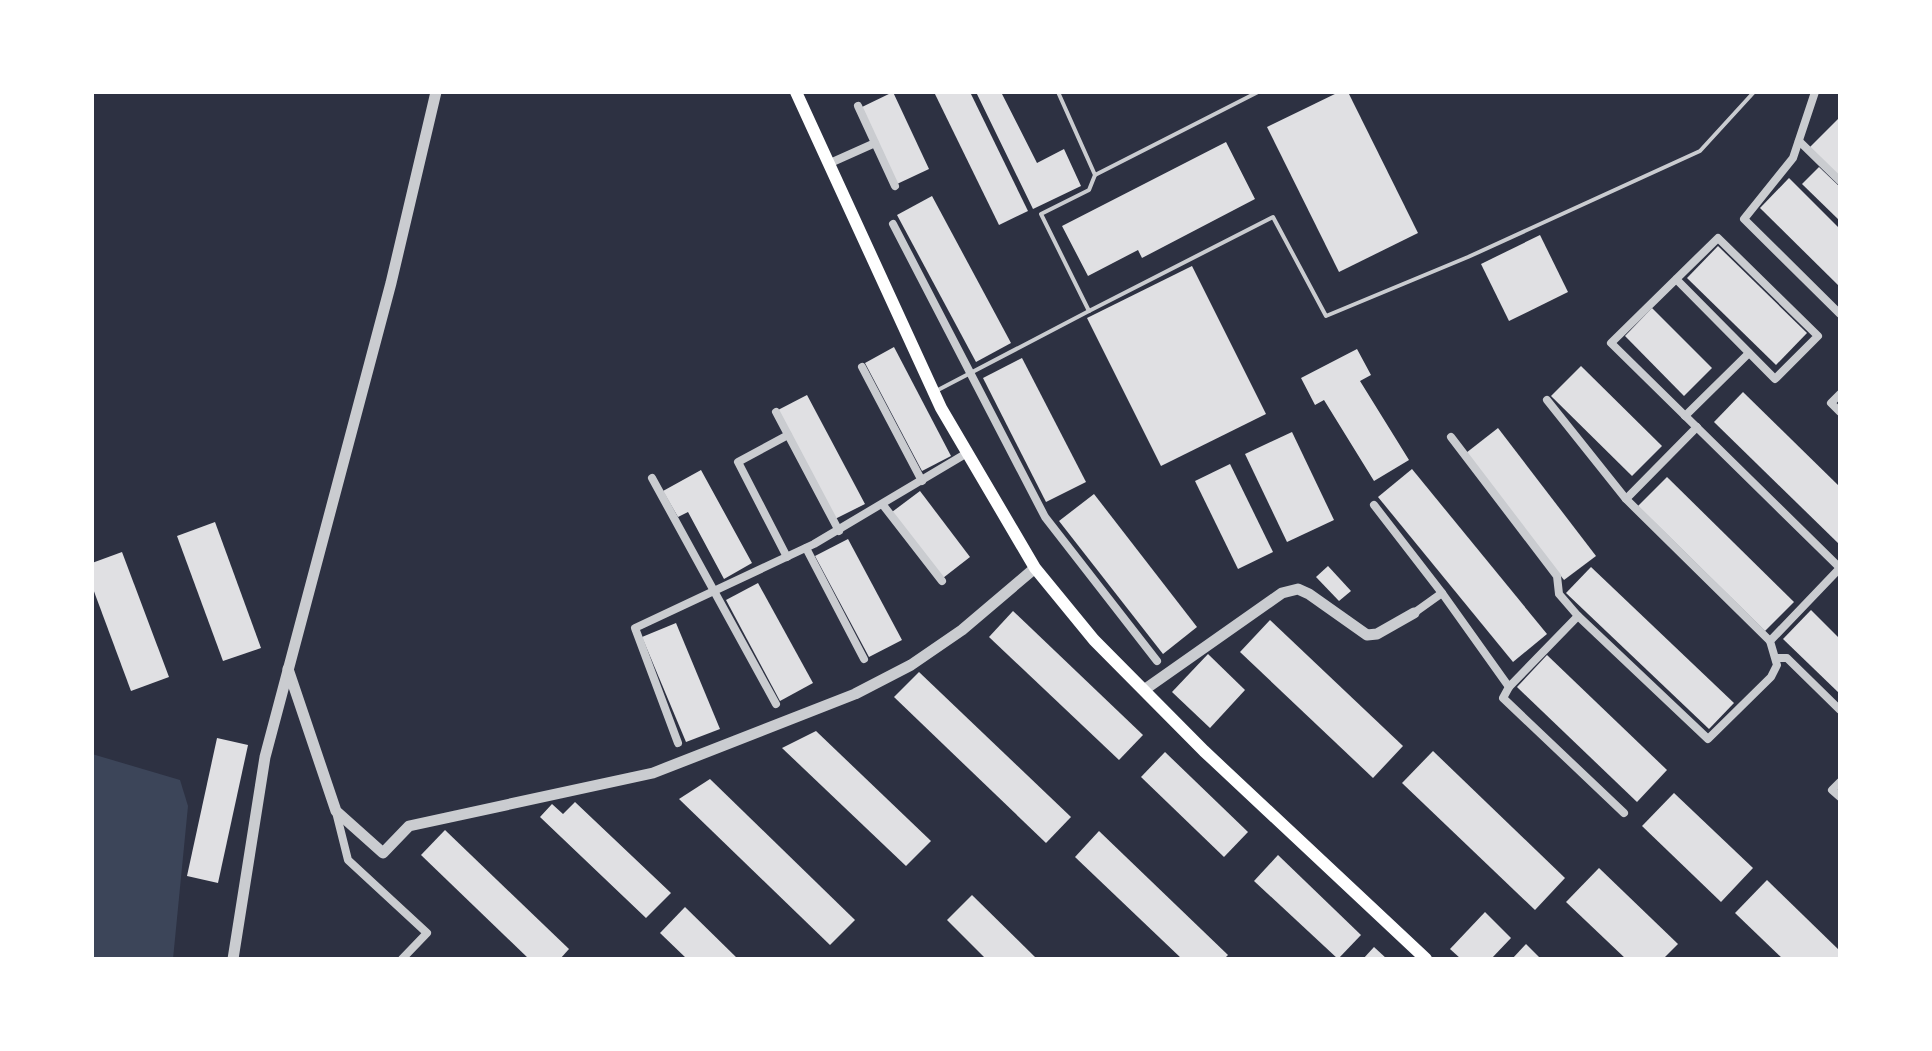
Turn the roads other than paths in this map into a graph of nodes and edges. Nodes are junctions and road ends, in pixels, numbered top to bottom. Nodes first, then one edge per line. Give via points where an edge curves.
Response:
1 (436, 92) edge
2 (796, 92) edge
3 (1058, 92) edge
4 (1258, 92) edge
5 (1754, 92) edge
6 (1815, 92) edge
7 (858, 106) dead end
8 (1799, 141) junction
9 (875, 143) junction
10 (828, 164) junction
11 (1095, 175) junction
12 (1840, 181) edge
13 (895, 186) dead end
14 (893, 224) dead end
15 (1676, 279) junction
16 (1089, 311) junction
17 (1840, 314) edge
18 (1749, 353) junction
19 (862, 367) dead end
20 (969, 374) junction
21 (933, 393) junction
22 (1840, 394) edge
23 (1547, 400) dead end
24 (776, 412) dead end
25 (1840, 412) edge
26 (1685, 416) junction
27 (1697, 427) junction
28 (788, 435) junction
29 (1451, 437) dead end
30 (967, 453) junction
31 (652, 478) dead end
32 (922, 481) junction
33 (1626, 499) junction
34 (883, 505) junction
35 (1374, 505) dead end
36 (839, 531) junction
37 (806, 548) junction
38 (787, 557) junction
39 (1035, 568) junction
40 (1840, 568) edge
41 (942, 581) dead end
42 (714, 592) junction
43 (1442, 593) junction
44 (1414, 613) joint
45 (1578, 616) junction
46 (1770, 641) junction
47 (1776, 658) junction
48 (864, 659) dead end
49 (1157, 661) dead end
50 (288, 669) junction
51 (1509, 687) junction
52 (1144, 690) junction
53 (776, 704) dead end
54 (1840, 710) edge
55 (678, 743) dead end
56 (1840, 782) edge
57 (1840, 797) edge
58 (336, 811) junction
59 (1624, 813) dead end
60 (233, 959) edge
61 (402, 959) edge
62 (1426, 959) edge

1 - 50 street
2 - 10 main road
3 - 11 lane
4 - 11 lane
5 - 16 lane via 1700,151 1326,316 1273,217
6 - 8 street
7 - 9 street
8 - 12 street
8 - 17 street via 1782,174 1744,219
9 - 10 street
9 - 13 street
10 - 21 main road
11 - 16 lane via 1089,190 1041,214
14 - 20 street
15 - 18 street
15 - 18 street via 1718,238 1818,336 1775,379
15 - 26 street via 1611,343
16 - 20 lane
18 - 26 street
19 - 32 street
20 - 21 lane
20 - 49 street via 1045,517
21 - 30 main road
22 - 25 street via 1831,403
23 - 33 street
24 - 28 street
26 - 27 street
27 - 33 street
27 - 40 street
28 - 36 street
28 - 38 street via 738,462
29 - 45 street via 1557,576 1559,594
30 - 32 street
30 - 39 main road
31 - 42 street
32 - 34 street
33 - 46 street
34 - 36 street
34 - 41 street
35 - 43 street
36 - 37 street
37 - 38 street
37 - 48 street
38 - 42 street
39 - 52 main road
39 - 58 street via 911,665 855,694 653,773 409,826 383,853
40 - 46 street
42 - 53 street
42 - 55 street via 635,628
43 - 44 street
43 - 51 street
44 - 52 street via 1367,635 1309,594 1298,589 1282,593
45 - 47 street via 1708,739 1771,677
45 - 51 street
46 - 47 street
47 - 54 street via 1787,658
50 - 58 street
50 - 60 street via 265,757
51 - 59 street via 1503,698
52 - 62 main road
56 - 57 street via 1832,790
58 - 61 street via 348,860 427,933

